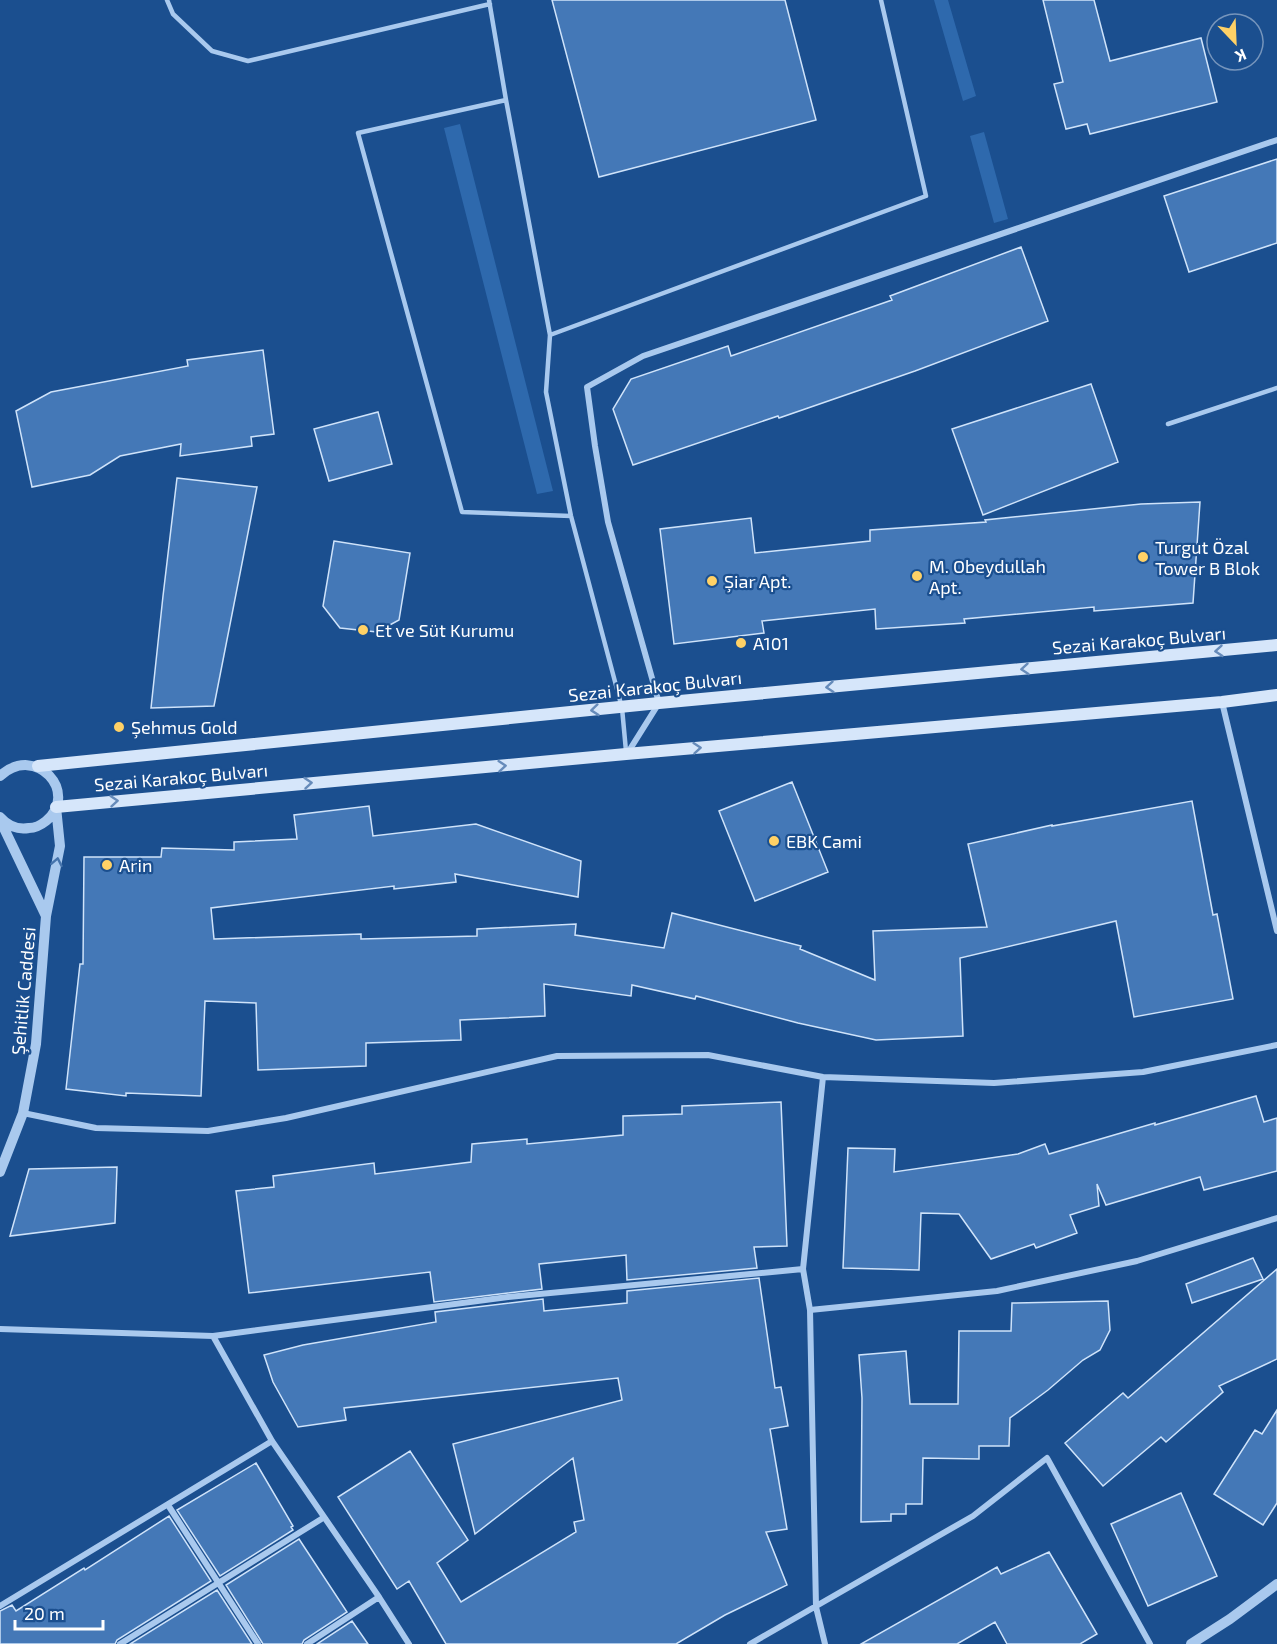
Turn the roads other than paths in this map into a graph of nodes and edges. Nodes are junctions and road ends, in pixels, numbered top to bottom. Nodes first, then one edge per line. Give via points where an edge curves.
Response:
1 (167, 0) edge
2 (881, 0) edge
3 (490, 2) edge
4 (506, 100) junction
5 (1277, 140) edge
6 (550, 335) junction
7 (1277, 388) edge
8 (1168, 424) dead end
9 (571, 516) junction
10 (1277, 645) edge
11 (1277, 694) edge
12 (1222, 702) junction
13 (659, 703) junction
14 (622, 708) junction
15 (626, 754) junction
16 (38, 766) junction
17 (0, 775) edge
18 (56, 807) junction
19 (0, 819) edge
20 (46, 916) junction
21 (1277, 931) edge
22 (1277, 1045) edge
23 (823, 1077) junction
24 (23, 1113) junction
25 (0, 1172) edge
26 (1277, 1218) edge
27 (803, 1269) junction
28 (810, 1310) junction
29 (0, 1329) edge
30 (213, 1335) junction
31 (272, 1441) junction
32 (168, 1505) junction
33 (323, 1518) junction
34 (218, 1583) junction
35 (1277, 1584) edge
36 (379, 1597) junction
37 (0, 1606) edge
38 (816, 1607) junction
39 (120, 1644) edge
40 (258, 1644) edge
41 (307, 1644) edge
42 (409, 1644) edge
43 (750, 1644) edge
44 (825, 1644) edge
45 (1150, 1644) edge
46 (1191, 1644) edge

1 - 3 lane via 173,15 212,51 248,61
2 - 6 lane via 926,196
3 - 4 lane
4 - 6 lane
4 - 9 lane via 358,133 462,512
5 - 13 street via 642,356 587,387 608,522
6 - 9 lane via 546,392
7 - 8 lane
9 - 14 lane
10 -> 13 main road, Sezai Karakoç Bulvarı
11 - 12 main road, Sezai Karakoç Bulvarı
15 -> 12 main road, Sezai Karakoç Bulvarı
12 - 21 street
13 - 14 main road, Sezai Karakoç Bulvarı
13 - 15 street
14 - 15 lane
14 -> 16 main road, Sezai Karakoç Bulvarı
18 -> 15 main road, Sezai Karakoç Bulvarı
16 - 17 street via 18,765
16 - 18 street, Şehitlik Caddesi via 57,788
18 - 19 street via 51,816 34,828 13,827
20 -> 18 street, Şehitlik Caddesi via 60,846
19 - 20 street
20 - 24 street, Şehitlik Caddesi via 36,1044
22 - 23 street via 1143,1072 994,1083
23 - 24 street via 708,1055 557,1056 286,1118 208,1131 96,1128
23 - 27 street
24 - 25 street, Şehitlik Caddesi
26 - 28 street via 1137,1261 997,1291
27 - 28 street
27 - 30 street via 508,1297
28 - 38 street
29 - 30 street
30 - 31 street
31 - 32 street
31 - 33 street
32 - 34 street
32 - 37 street
33 - 34 street
33 - 36 street
34 - 39 street
34 - 40 street
35 - 46 street
36 - 41 street
36 - 42 street
38 - 43 street
38 - 44 street
38 - 45 street via 974,1516 1047,1458

